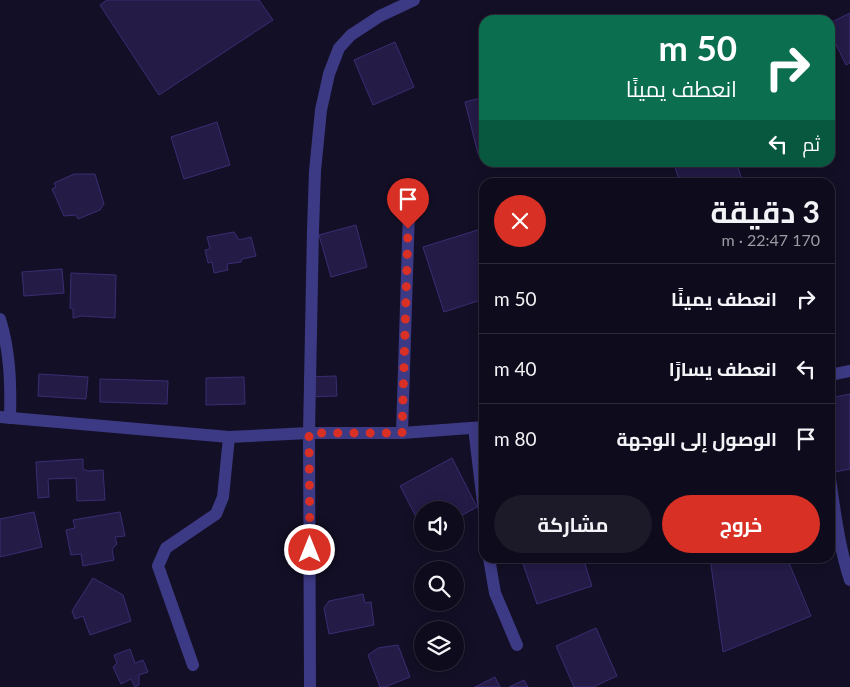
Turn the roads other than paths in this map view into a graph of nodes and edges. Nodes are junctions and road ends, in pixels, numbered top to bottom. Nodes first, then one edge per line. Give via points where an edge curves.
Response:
1 (414, 0) edge
2 (409, 210) dead end
3 (0, 318) edge
4 (850, 371) edge
5 (835, 374) edge
6 (5, 417) edge
7 (479, 428) edge
8 (309, 433) junction
9 (402, 433) junction
10 (229, 437) junction
11 (835, 512) edge
12 (490, 563) edge
13 (850, 580) edge
14 (517, 645) dead end
15 (193, 665) dead end
16 (310, 687) edge

1 - 8 street via 380,16 351,35 339,48 329,74 321,110 315,171
2 - 9 street
3 - 6 street via 11,378
4 - 5 street
6 - 10 street
7 - 9 street
8 - 9 street
8 - 10 street
8 - 16 street
10 - 15 street via 223,497 216,514 166,548 158,566
11 - 13 street
12 - 14 street via 495,592

